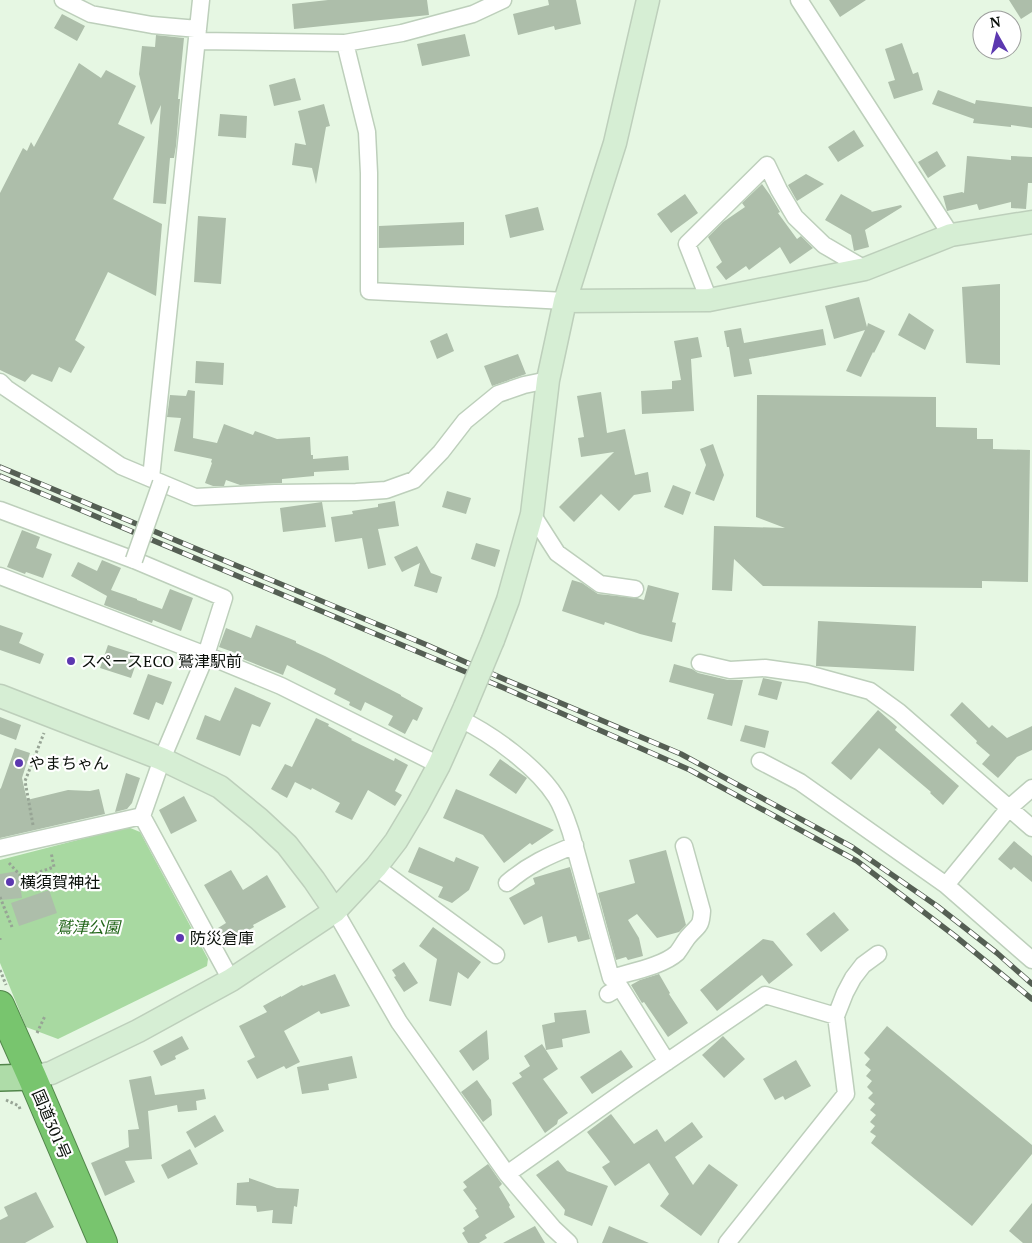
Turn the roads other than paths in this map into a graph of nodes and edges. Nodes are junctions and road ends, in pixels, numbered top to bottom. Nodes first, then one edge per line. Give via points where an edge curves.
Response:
1 (62, 0) edge
2 (201, 0) edge
3 (502, 0) edge
4 (648, 0) edge
5 (799, 0) edge
6 (197, 35) junction
7 (345, 43) junction
8 (1032, 222) edge
9 (951, 235) junction
10 (865, 268) junction
11 (709, 300) junction
12 (565, 301) junction
13 (548, 380) junction
14 (0, 382) edge
15 (156, 481) junction
16 (0, 510) edge
17 (532, 514) junction
18 (134, 560) junction
19 (0, 576) edge
20 (635, 589) dead end
21 (206, 655) junction
22 (700, 662) dead end
23 (0, 696) edge
24 (463, 713) junction
25 (162, 760) junction
26 (760, 761) dead end
27 (439, 765) junction
28 (1032, 788) edge
29 (1009, 808) junction
30 (142, 816) junction
31 (1032, 828) edge
32 (575, 845) junction
33 (684, 846) dead end
34 (4, 855) edge
35 (376, 867) junction
36 (507, 883) dead end
37 (946, 885) junction
38 (335, 911) junction
39 (878, 954) dead end
40 (496, 955) dead end
41 (1032, 960) edge
42 (232, 980) junction
43 (608, 994) dead end
44 (0, 1005) edge
45 (836, 1016) junction
46 (667, 1062) junction
47 (32, 1077) junction
48 (0, 1078) edge
49 (507, 1174) junction
50 (103, 1243) edge
51 (569, 1243) edge
52 (728, 1243) edge

1 - 6 street via 91,14
2 - 6 street
3 - 7 street via 473,14 402,33
4 - 12 street via 614,143
5 - 9 street
6 - 7 street
6 - 15 street
7 - 12 street via 367,132 369,291
8 - 9 street
9 - 10 street
10 - 11 street
10 - 11 street via 824,245 795,217 767,165 687,244
11 - 12 street
12 - 13 street
13 - 15 street via 498,394 465,421 414,480 386,490 195,497
13 - 17 street
14 - 15 street via 121,466
15 - 18 street, bridge
16 - 18 street
17 - 20 street via 557,554 600,584
17 - 24 street, bridge via 508,600
18 - 21 street via 224,598
19 - 21 street
21 - 25 street
21 - 27 street via 281,686
22 - 29 street via 730,670 765,668 808,674 870,691 899,712
23 - 25 street
24 - 27 street
24 - 32 street via 474,726 497,741 544,782 562,809
25 - 30 street
25 - 38 street via 220,788 259,819 287,844
26 - 37 street via 800,782
27 - 35 street via 396,841
28 - 29 street
29 - 31 street
29 - 37 street
30 - 34 street via 36,840
30 - 42 street
32 - 33 street via 611,978 671,958 702,920
32 - 36 street via 534,863
35 - 38 street
35 - 40 street
37 - 41 street
38 - 42 street
38 - 49 street via 399,1022
39 - 45 street via 853,978
42 - 47 street via 138,1031 50,1073
43 - 46 street via 620,987
44 - 47 highway, 国道301号
45 - 46 street via 765,995
45 - 52 street via 846,1094
46 - 49 street
47 - 48 main road
47 - 50 highway, 国道301号
49 - 51 street

